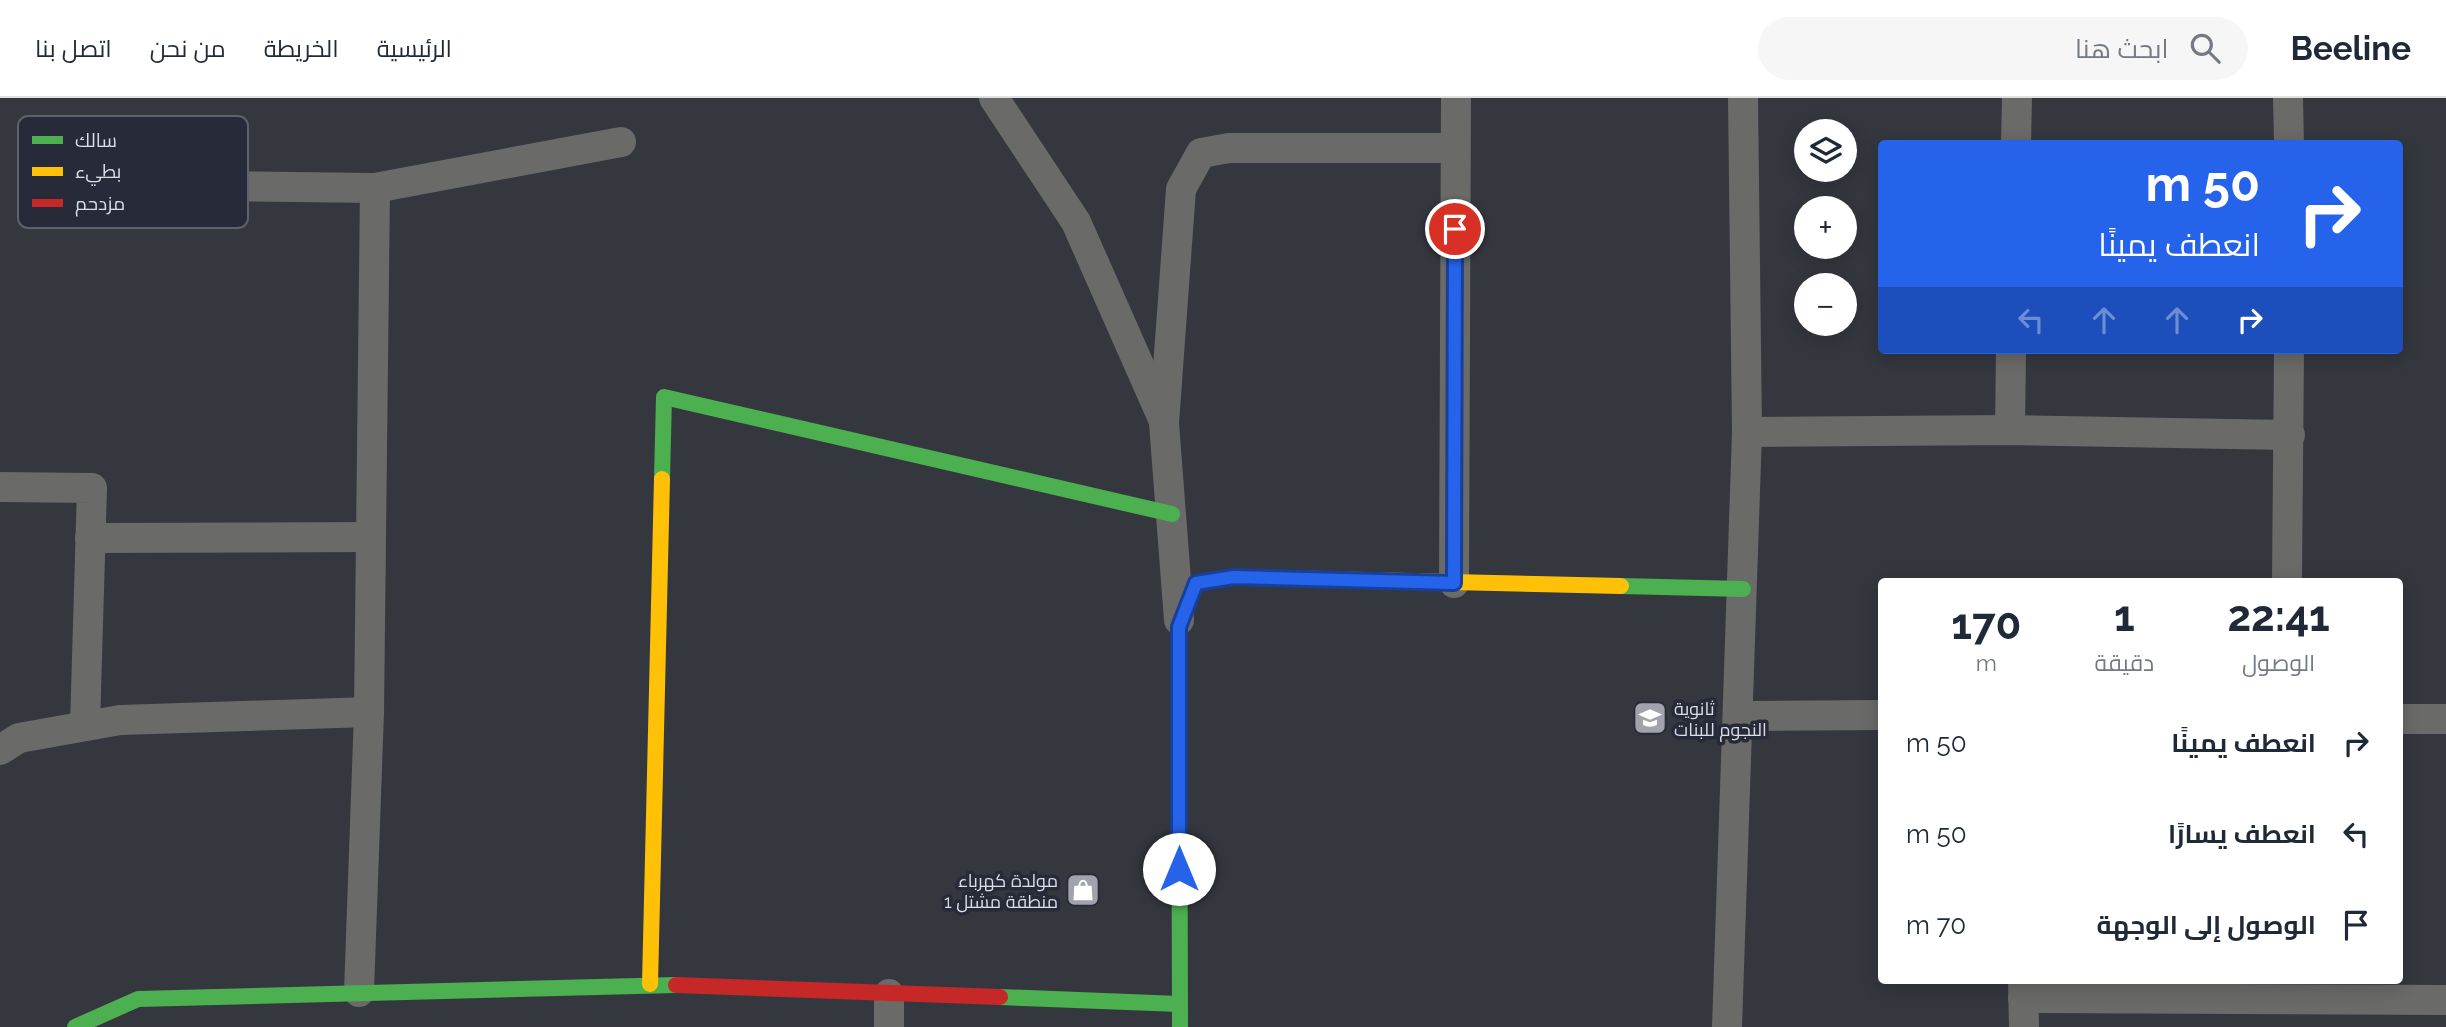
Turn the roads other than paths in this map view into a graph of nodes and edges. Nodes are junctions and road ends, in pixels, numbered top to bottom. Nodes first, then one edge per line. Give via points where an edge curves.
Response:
1 (994, 98) edge
2 (1455, 98) edge
3 (1743, 98) edge
4 (2017, 98) edge
5 (2288, 98) edge
6 (2016, 140) edge
7 (2288, 140) edge
8 (621, 142) dead end
9 (1455, 148) junction
10 (248, 186) edge
11 (375, 188) junction
12 (2011, 354) edge
13 (2289, 354) edge
14 (1164, 423) junction
15 (2010, 430) junction
16 (1747, 432) junction
17 (2290, 435) junction
18 (0, 487) edge
19 (1172, 514) junction
20 (371, 537) junction
21 (90, 538) junction
22 (2287, 578) edge
23 (1454, 583) junction
24 (1743, 589) junction
25 (1179, 627) junction
26 (369, 712) junction
27 (1878, 715) edge
28 (1739, 716) junction
29 (2403, 719) edge
30 (2446, 719) edge
31 (85, 726) junction
32 (0, 750) edge
33 (650, 984) junction
34 (359, 992) junction
35 (889, 994) junction
36 (2446, 1000) edge
37 (2023, 1002) edge
38 (1179, 1004) junction
39 (75, 1027) edge
40 (889, 1027) edge
41 (1180, 1027) edge
42 (1727, 1027) edge

1 - 14 street via 1076,222
2 - 9 street
3 - 16 street
4 - 6 street
5 - 7 street
8 - 11 street
9 - 14 street via 1229,148 1201,153 1181,189
9 - 23 street
10 - 11 street
11 - 20 street
12 - 15 street
13 - 17 street
14 - 19 street
15 - 16 street
15 - 17 street
16 - 24 street
17 - 22 street
18 - 21 street via 92,488
19 - 25 street
19 - 33 street via 664,397
20 - 21 street
20 - 26 street
21 - 31 street
23 - 24 street
23 - 25 street via 1234,577 1196,583
24 - 28 street
25 - 38 street
26 - 31 street via 120,720
26 - 34 street
27 - 28 street
28 - 42 street
29 - 30 street
31 - 32 street via 19,738
33 - 34 street
33 - 35 street
34 - 39 street via 138,999
35 - 38 street
35 - 40 street
36 - 37 street
38 - 41 street

